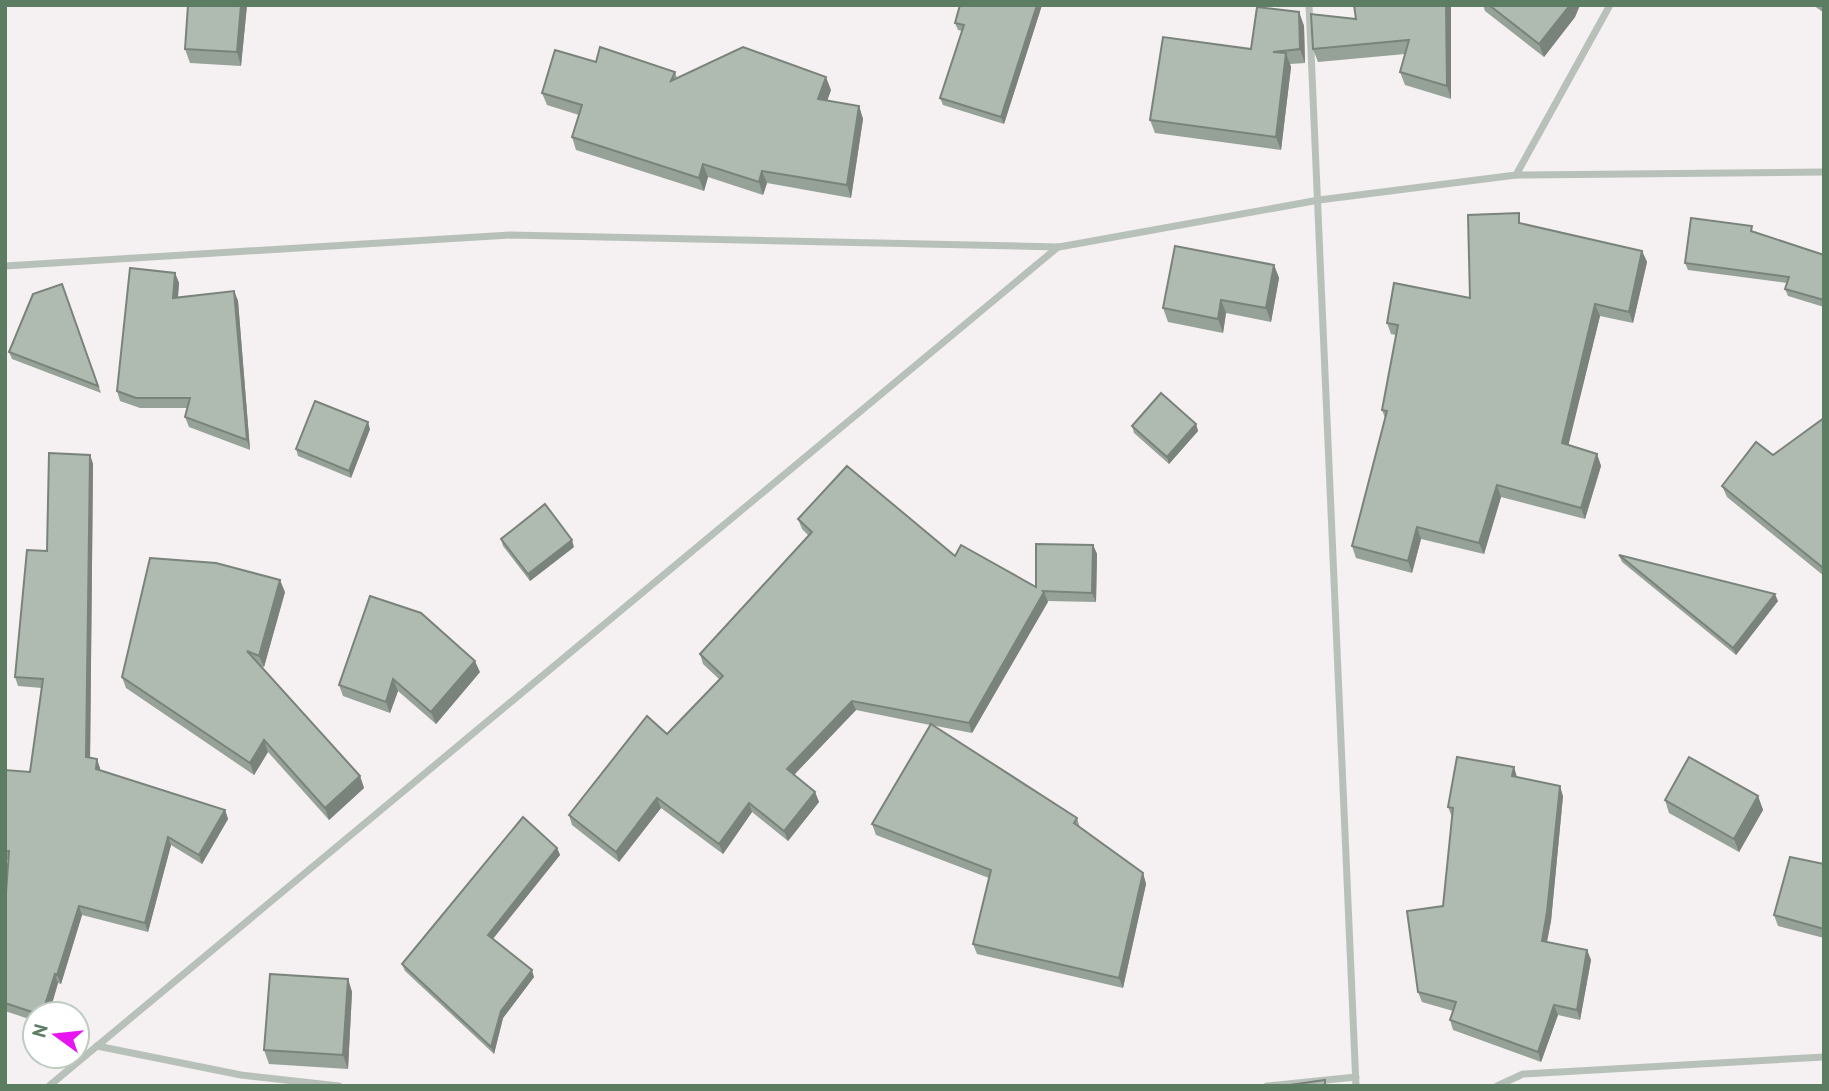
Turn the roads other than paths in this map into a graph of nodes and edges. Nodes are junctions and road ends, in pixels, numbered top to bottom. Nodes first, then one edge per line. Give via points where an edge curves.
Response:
1 (1309, 5) edge
2 (1610, 5) edge
3 (1824, 172) edge
4 (1516, 175) junction
5 (1319, 200) junction
6 (1059, 247) junction
7 (5, 266) edge
8 (97, 1046) junction
9 (1824, 1057) edge
10 (1356, 1082) edge
11 (50, 1086) edge
12 (339, 1086) edge
13 (1267, 1086) edge
14 (1497, 1086) edge

1 - 5 street
2 - 4 street
3 - 4 street
4 - 5 street
5 - 6 street
5 - 10 street
6 - 7 street via 510,235
6 - 8 street
8 - 11 street
8 - 12 street via 242,1075
9 - 14 street via 1524,1074
10 - 13 street

